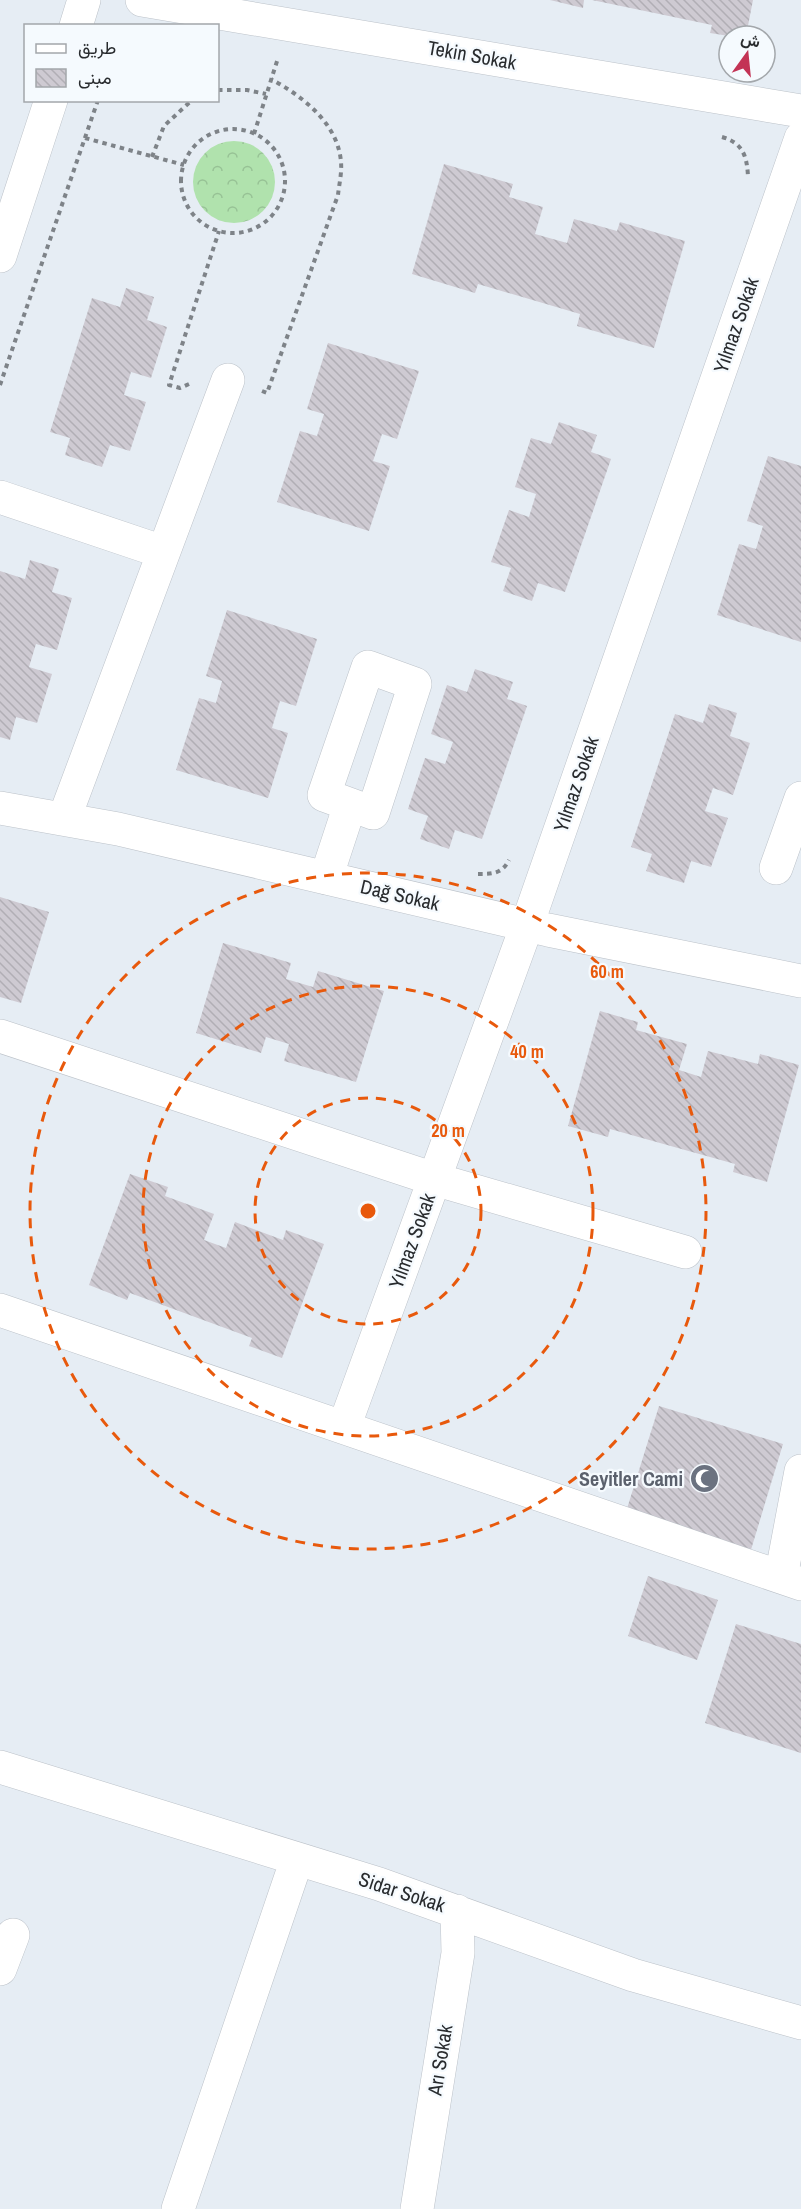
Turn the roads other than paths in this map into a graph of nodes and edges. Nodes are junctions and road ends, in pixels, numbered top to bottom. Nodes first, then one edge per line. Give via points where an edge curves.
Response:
1 (84, 0) edge
2 (142, 0) edge
3 (77, 24) edge
4 (50, 102) edge
5 (801, 111) edge
6 (801, 138) edge
7 (0, 256) edge
8 (228, 380) road end
9 (0, 497) edge
10 (163, 552) junction
11 (801, 798) edge
12 (350, 805) dead end
13 (0, 808) edge
14 (64, 819) junction
15 (776, 868) dead end
16 (326, 878) junction
17 (527, 925) junction
18 (801, 981) edge
19 (0, 1035) edge
20 (434, 1179) junction
21 (685, 1252) dead end
22 (0, 1310) edge
23 (344, 1428) junction
24 (801, 1471) edge
25 (791, 1580) edge
26 (0, 1767) edge
27 (297, 1859) junction
28 (457, 1911) junction
29 (13, 1935) dead end
30 (0, 1969) edge
31 (801, 2023) edge
32 (178, 2209) edge
33 (417, 2209) edge

1 - 3 street
2 - 5 street, Tekin Sokak
4 - 7 street
6 - 17 street, Yılmaz Sokak
8 - 10 street
9 - 10 street
10 - 14 street
11 - 15 street
12 - 16 street
13 - 14 street, Dağ Sokak
14 - 16 street, Dağ Sokak
16 - 17 street, Dağ Sokak
17 - 18 street, Dağ Sokak
17 - 20 street, Yılmaz Sokak
19 - 20 street
20 - 21 street
20 - 23 street, Yılmaz Sokak
22 - 23 street
23 - 25 street
24 - 25 street
26 - 27 street, Sidar Sokak
27 - 28 street, Sidar Sokak
27 - 32 street
28 - 31 street, Sidar Sokak via 633,1975
28 - 33 street, Arı Sokak via 458,1953
29 - 30 street

